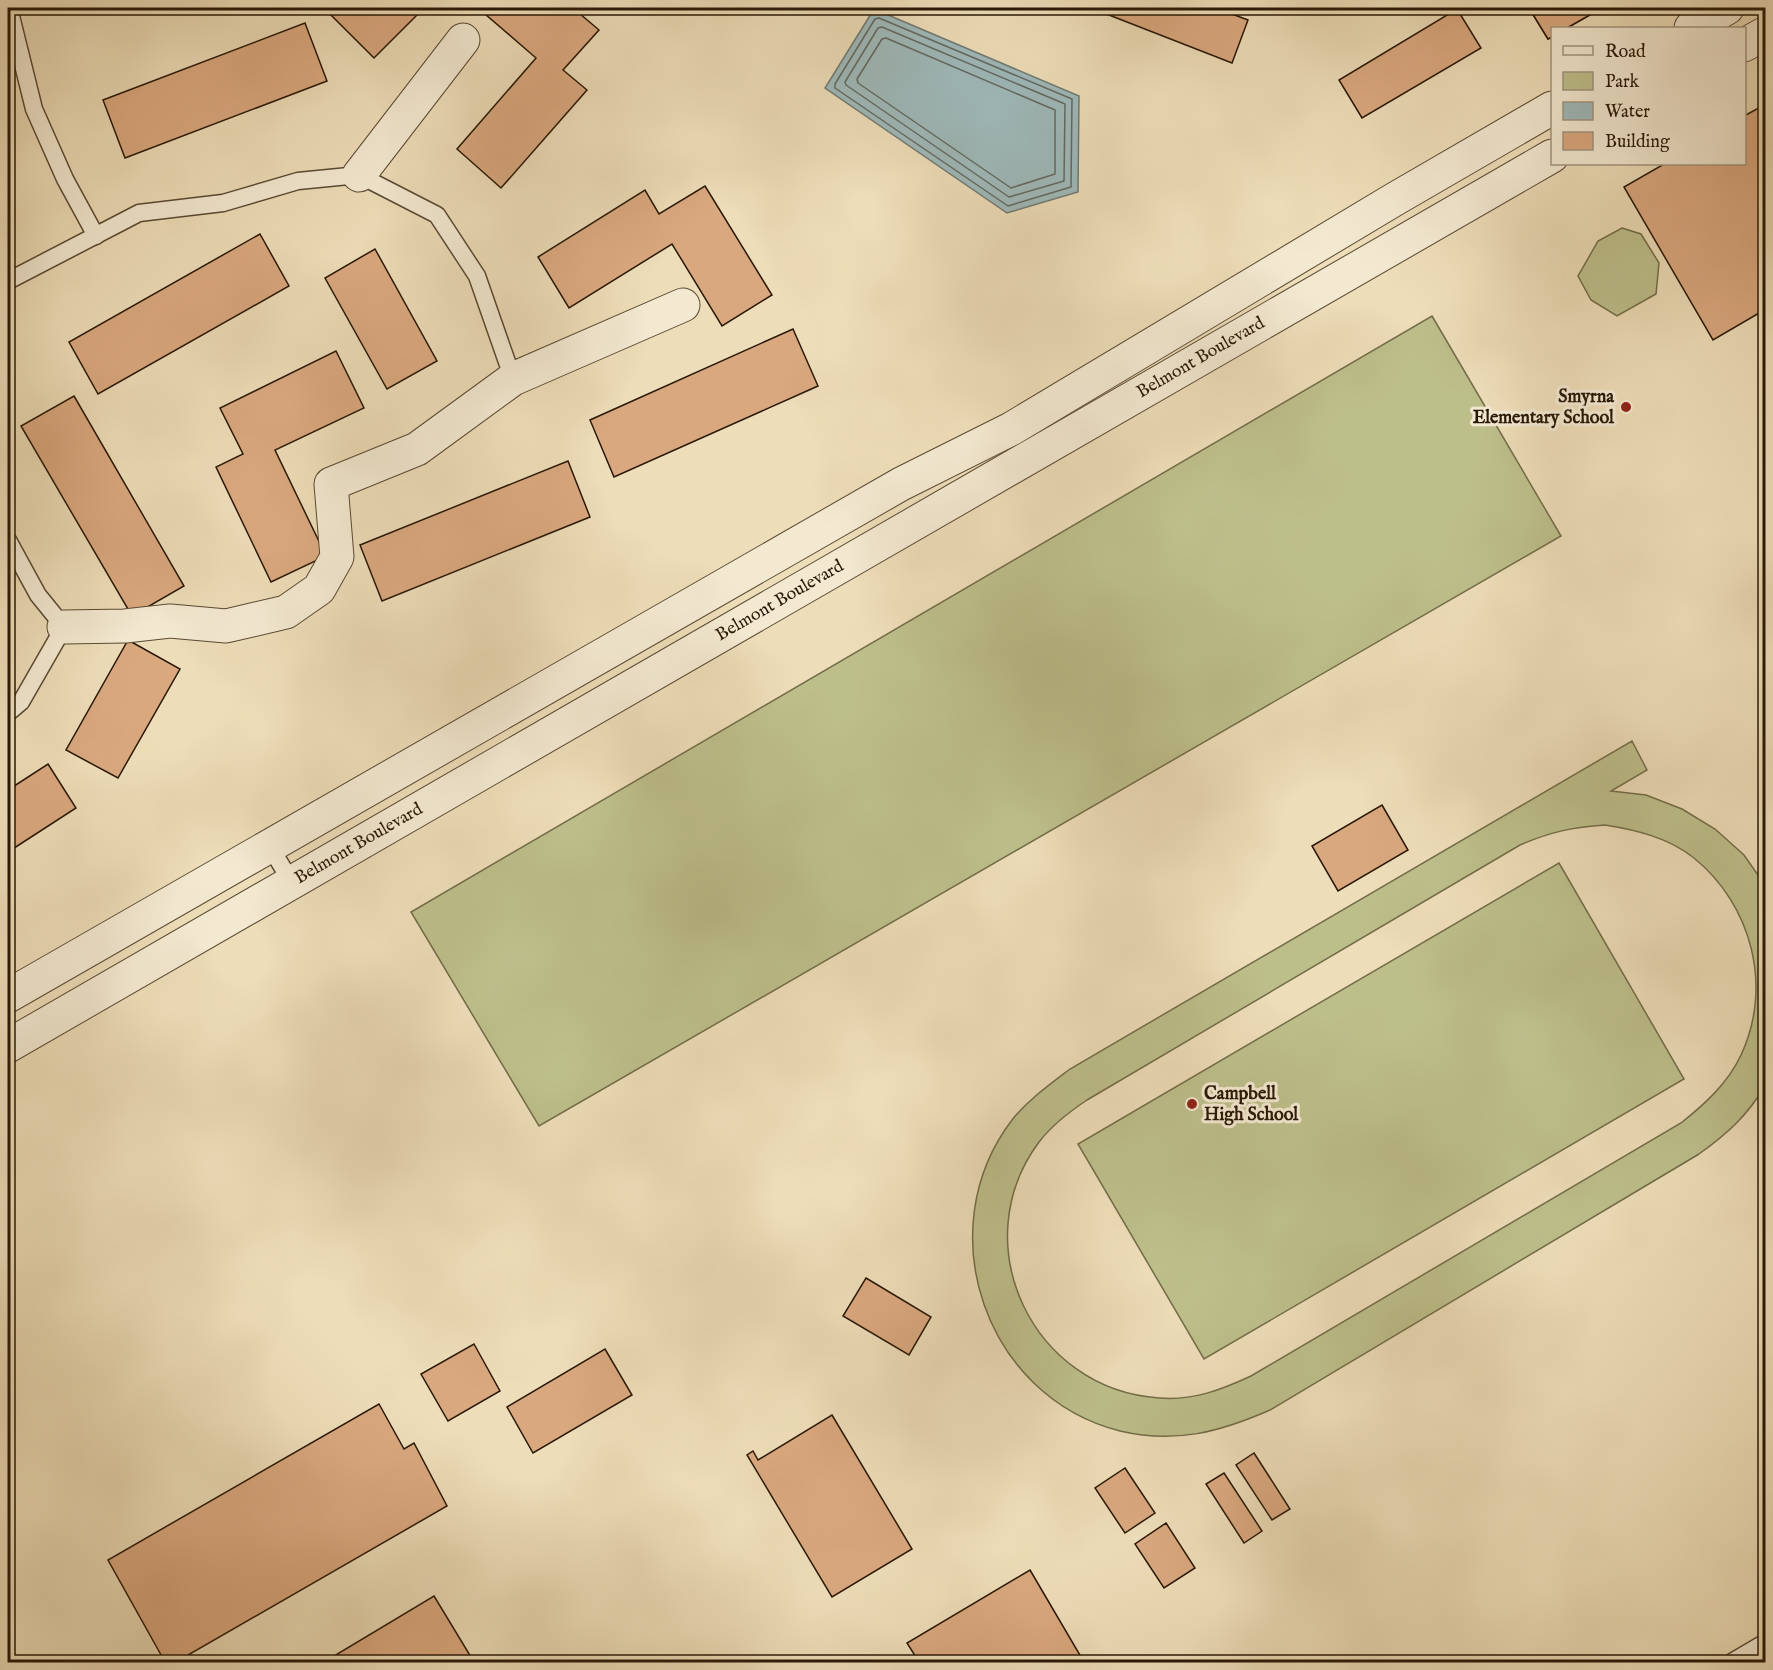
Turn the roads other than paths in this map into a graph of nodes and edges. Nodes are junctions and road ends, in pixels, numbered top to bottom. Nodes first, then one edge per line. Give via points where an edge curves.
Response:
1 (9, 8) edge
2 (1727, 8) edge
3 (1693, 27) edge
4 (1766, 33) edge
5 (463, 40) dead end
6 (1746, 44) edge
7 (1551, 109) edge
8 (1551, 157) edge
9 (359, 176) junction
10 (96, 236) junction
11 (8, 281) edge
12 (682, 305) dead end
13 (513, 379) junction
14 (8, 540) edge
15 (64, 627) junction
16 (8, 713) edge
17 (269, 845) junction
18 (292, 883) junction
19 (8, 996) edge
20 (8, 1046) edge
21 (1766, 1642) edge
22 (1732, 1662) edge

1 - 10 lane via 33,110
2 - 3 street
4 - 6 street
5 - 9 street
7 - 17 street, Belmont Boulevard via 1011,429 901,484
8 - 18 street, Belmont Boulevard
9 - 10 lane via 298,181 223,203 139,213
9 - 13 lane via 436,215 477,276
10 - 11 lane
12 - 13 street
13 - 15 street via 417,449 331,484 337,557 319,589 286,612 226,626 170,621
14 - 15 lane via 38,595
15 - 16 lane via 21,702
17 - 18 lane
17 - 19 street, Belmont Boulevard
18 - 20 street, Belmont Boulevard
21 - 22 lane

